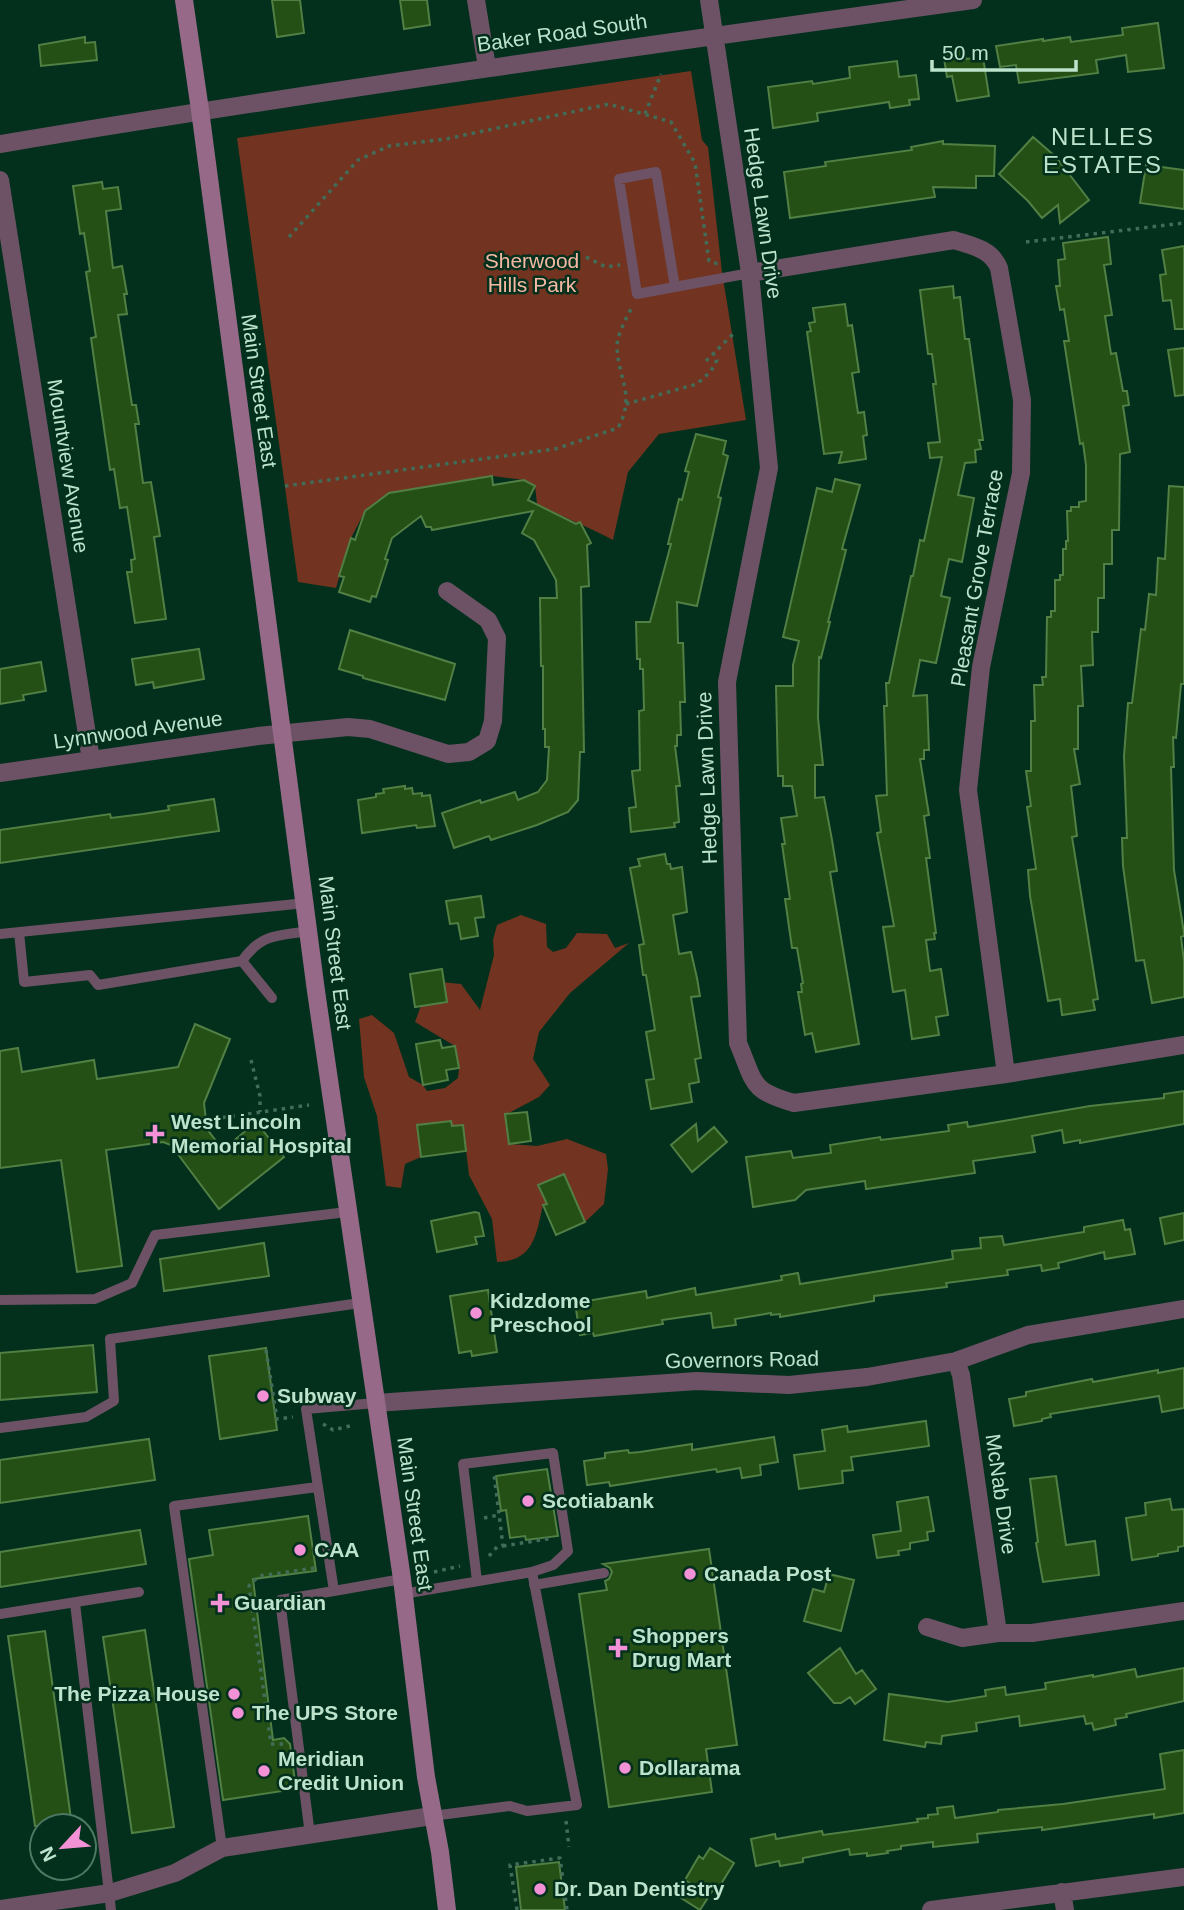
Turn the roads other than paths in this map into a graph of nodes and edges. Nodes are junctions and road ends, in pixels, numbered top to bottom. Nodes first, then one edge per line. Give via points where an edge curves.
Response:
1 (184, 0) edge
2 (476, 0) edge
3 (709, 0) edge
4 (973, 0) edge
5 (714, 36) junction
6 (487, 67) junction
7 (200, 110) junction
8 (0, 144) edge
9 (0, 180) edge
10 (750, 274) junction
11 (675, 287) junction
12 (447, 591) dead end
13 (282, 734) junction
14 (91, 760) junction
15 (0, 773) edge
16 (306, 903) junction
17 (309, 931) junction
18 (19, 932) junction
19 (0, 934) edge
20 (242, 961) junction
21 (272, 998) dead end
22 (1184, 1045) edge
23 (1006, 1074) junction
24 (347, 1212) junction
25 (0, 1300) edge
26 (360, 1303) junction
27 (1184, 1309) edge
28 (956, 1361) junction
29 (376, 1403) junction
30 (0, 1428) edge
31 (317, 1487) junction
32 (532, 1572) junction
33 (604, 1573) dead end
34 (477, 1581) junction
35 (534, 1585) junction
36 (402, 1586) junction
37 (334, 1591) junction
38 (139, 1592) dead end
39 (75, 1604) junction
40 (1184, 1611) edge
41 (0, 1614) edge
42 (927, 1627) dead end
43 (998, 1633) junction
44 (432, 1816) junction
45 (310, 1835) junction
46 (222, 1848) junction
47 (1184, 1877) edge
48 (111, 1901) edge
49 (1063, 1901) edge
50 (0, 1909) edge
51 (447, 1910) edge
52 (931, 1910) edge

1 - 7 main road, Main Street East
2 - 6 street
3 - 5 street, Hedge Lawn Drive
4 - 5 street, Baker Road South
5 - 6 street, Baker Road South
5 - 10 street, Hedge Lawn Drive
6 - 7 street, Baker Road South
7 - 8 street, Baker Road South
7 - 13 main road, Main Street East
9 - 14 street, Mountview Avenue
10 - 11 lane
10 - 23 street, Hedge Lawn Drive via 769,467 727,682 738,1043 759,1090 794,1103
10 - 23 street, Pleasant Grove Terrace via 954,240 985,250 999,268 1022,400 1021,473 981,667 968,790
11 - 11 lane via 656,173 619,178 638,293
12 - 13 street, Lynnwood Avenue via 488,620 498,638 493,721 487,741 469,752 448,754 359,728
13 - 14 street, Lynnwood Avenue
13 - 16 main road, Main Street East
14 - 15 street, Lynnwood Avenue
16 - 17 main road, Main Street East
16 - 18 lane
17 - 20 lane via 268,937 253,945
17 - 24 main road, Main Street East
18 - 19 lane
18 - 20 lane via 24,982 90,975 98,985
20 - 21 lane
22 - 23 street, Hedge Lawn Drive
24 - 25 lane via 155,1235 132,1283 95,1299
24 - 26 main road, Main Street East
26 - 29 main road, Main Street East
26 - 30 lane via 110,1339 114,1401 86,1417
27 - 28 street, Governors Road via 1028,1335
28 - 29 street, Governors Road via 789,1385 697,1381
28 - 43 street, McNab Drive
29 - 31 lane via 306,1409
29 - 36 main road, Main Street East
31 - 37 lane
31 - 46 lane via 174,1506
32 - 34 lane
32 - 34 lane via 553,1565 568,1550 554,1454 463,1464
32 - 35 lane
33 - 35 lane
34 - 36 lane
35 - 44 lane via 577,1805 527,1811 510,1806
36 - 37 lane
36 - 44 main road, Main Street East
37 - 45 lane via 280,1600
38 - 39 lane
39 - 41 lane
39 - 48 lane
40 - 43 street via 1032,1633
42 - 43 street via 962,1638
44 - 45 street
44 - 51 main road, Main Street East
45 - 46 street
46 - 48 street
47 - 49 street
48 - 50 street
49 - 52 street

